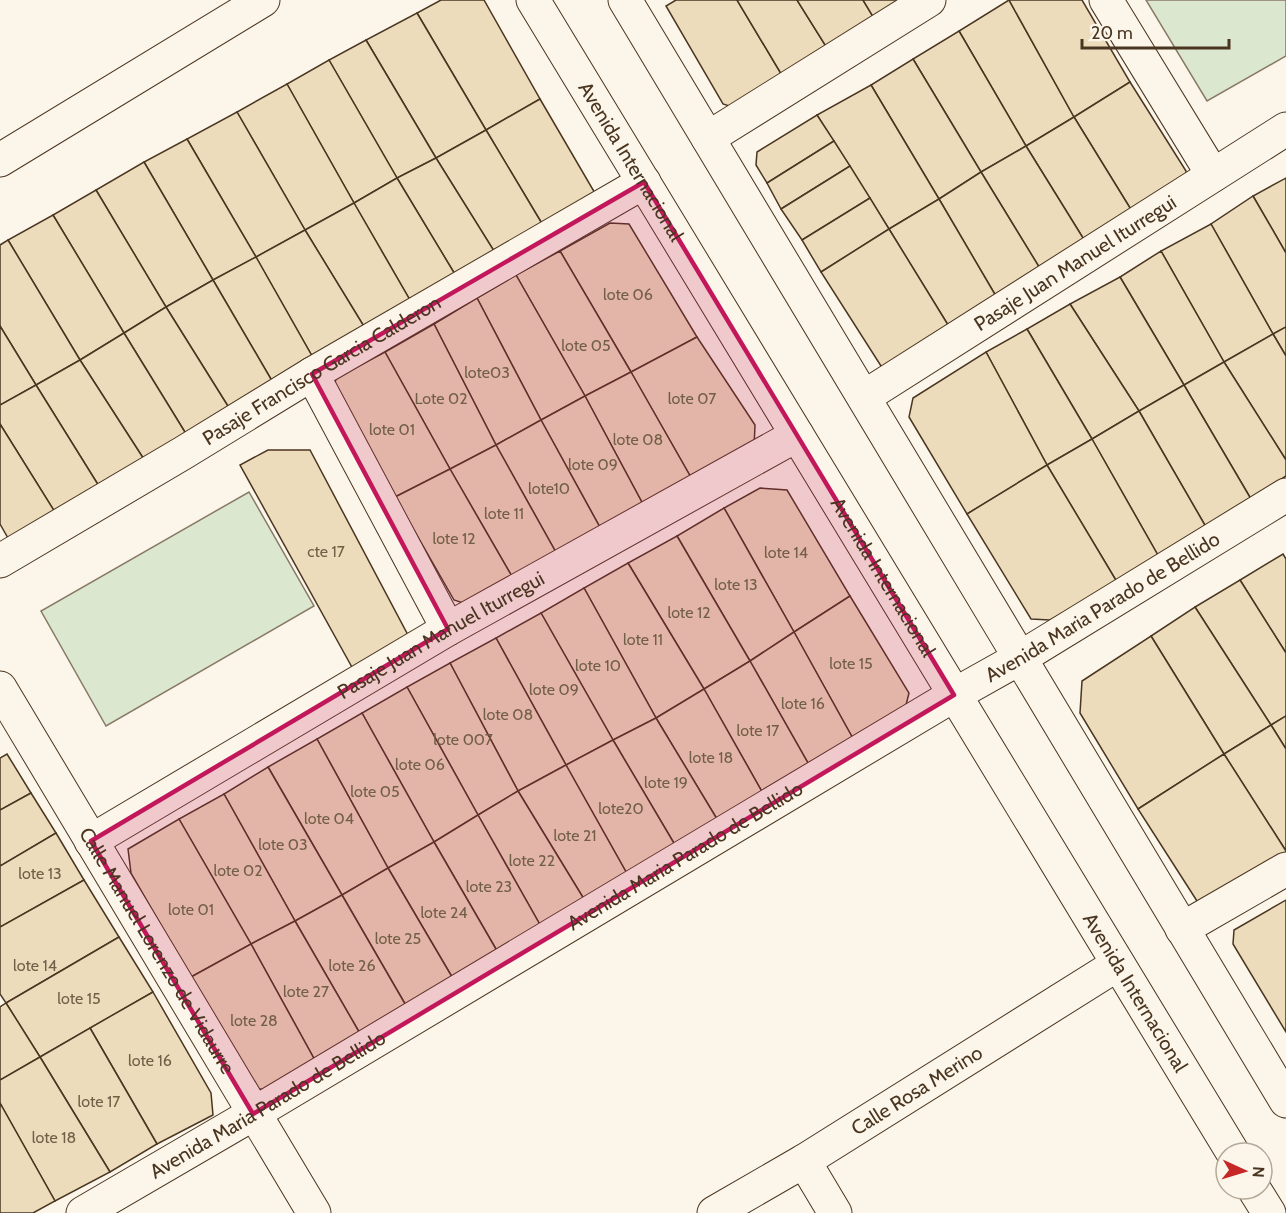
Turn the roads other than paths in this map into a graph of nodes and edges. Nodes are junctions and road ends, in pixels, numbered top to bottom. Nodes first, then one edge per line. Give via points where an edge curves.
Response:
1 (263, 0) edge
2 (533, 0) edge
3 (625, 0) edge
4 (929, 0) edge
5 (1106, 0) edge
6 (1286, 129) edge
7 (708, 138) junction
8 (0, 160) edge
9 (1213, 175) junction
10 (644, 183) junction
11 (312, 374) junction
12 (864, 397) junction
13 (797, 435) junction
14 (1286, 495) edge
15 (0, 561) edge
16 (448, 629) junction
17 (1020, 658) junction
18 (0, 688) edge
19 (954, 695) junction
20 (91, 842) junction
21 (1286, 869) edge
22 (1182, 929) junction
23 (1118, 964) junction
24 (1286, 1101) edge
25 (253, 1114) junction
26 (1226, 1141) edge
27 (804, 1161) junction
28 (83, 1213) edge
29 (314, 1213) edge
30 (714, 1213) edge
31 (836, 1213) edge

1 - 8 street
2 - 10 street, Avenida Internacional
3 - 7 street
4 - 7 street
5 - 9 street
6 - 9 street, Pasaje Juan Manuel Iturregui
7 - 12 street
9 - 12 street, Pasaje Juan Manuel Iturregui
10 - 11 street, Pasaje Francisco Garcia Calderon
10 - 13 street, Avenida Internacional
11 - 15 street, Pasaje Francisco Garcia Calderon
11 - 16 street
12 - 17 street
13 - 16 street, Pasaje Juan Manuel Iturregui
13 - 19 street, Avenida Internacional
14 - 17 street, Avenida Maria Parado de Bellido
16 - 20 street, Pasaje Juan Manuel Iturregui
17 - 19 street, Avenida Maria Parado de Bellido
17 - 22 street
18 - 20 street, Calle Manuel Lorenzo de Vidaurre
19 - 23 street, Avenida Internacional
19 - 25 street, Avenida Maria Parado de Bellido
20 - 25 street, Calle Manuel Lorenzo de Vidaurre
21 - 22 street
22 - 24 street
23 - 26 street, Avenida Internacional
23 - 27 street, Calle Rosa Merino
25 - 28 street, Avenida Maria Parado de Bellido
25 - 29 street, Calle Manuel Lorenzo de Vidaurre
27 - 30 street, Calle Rosa Merino
27 - 31 street

